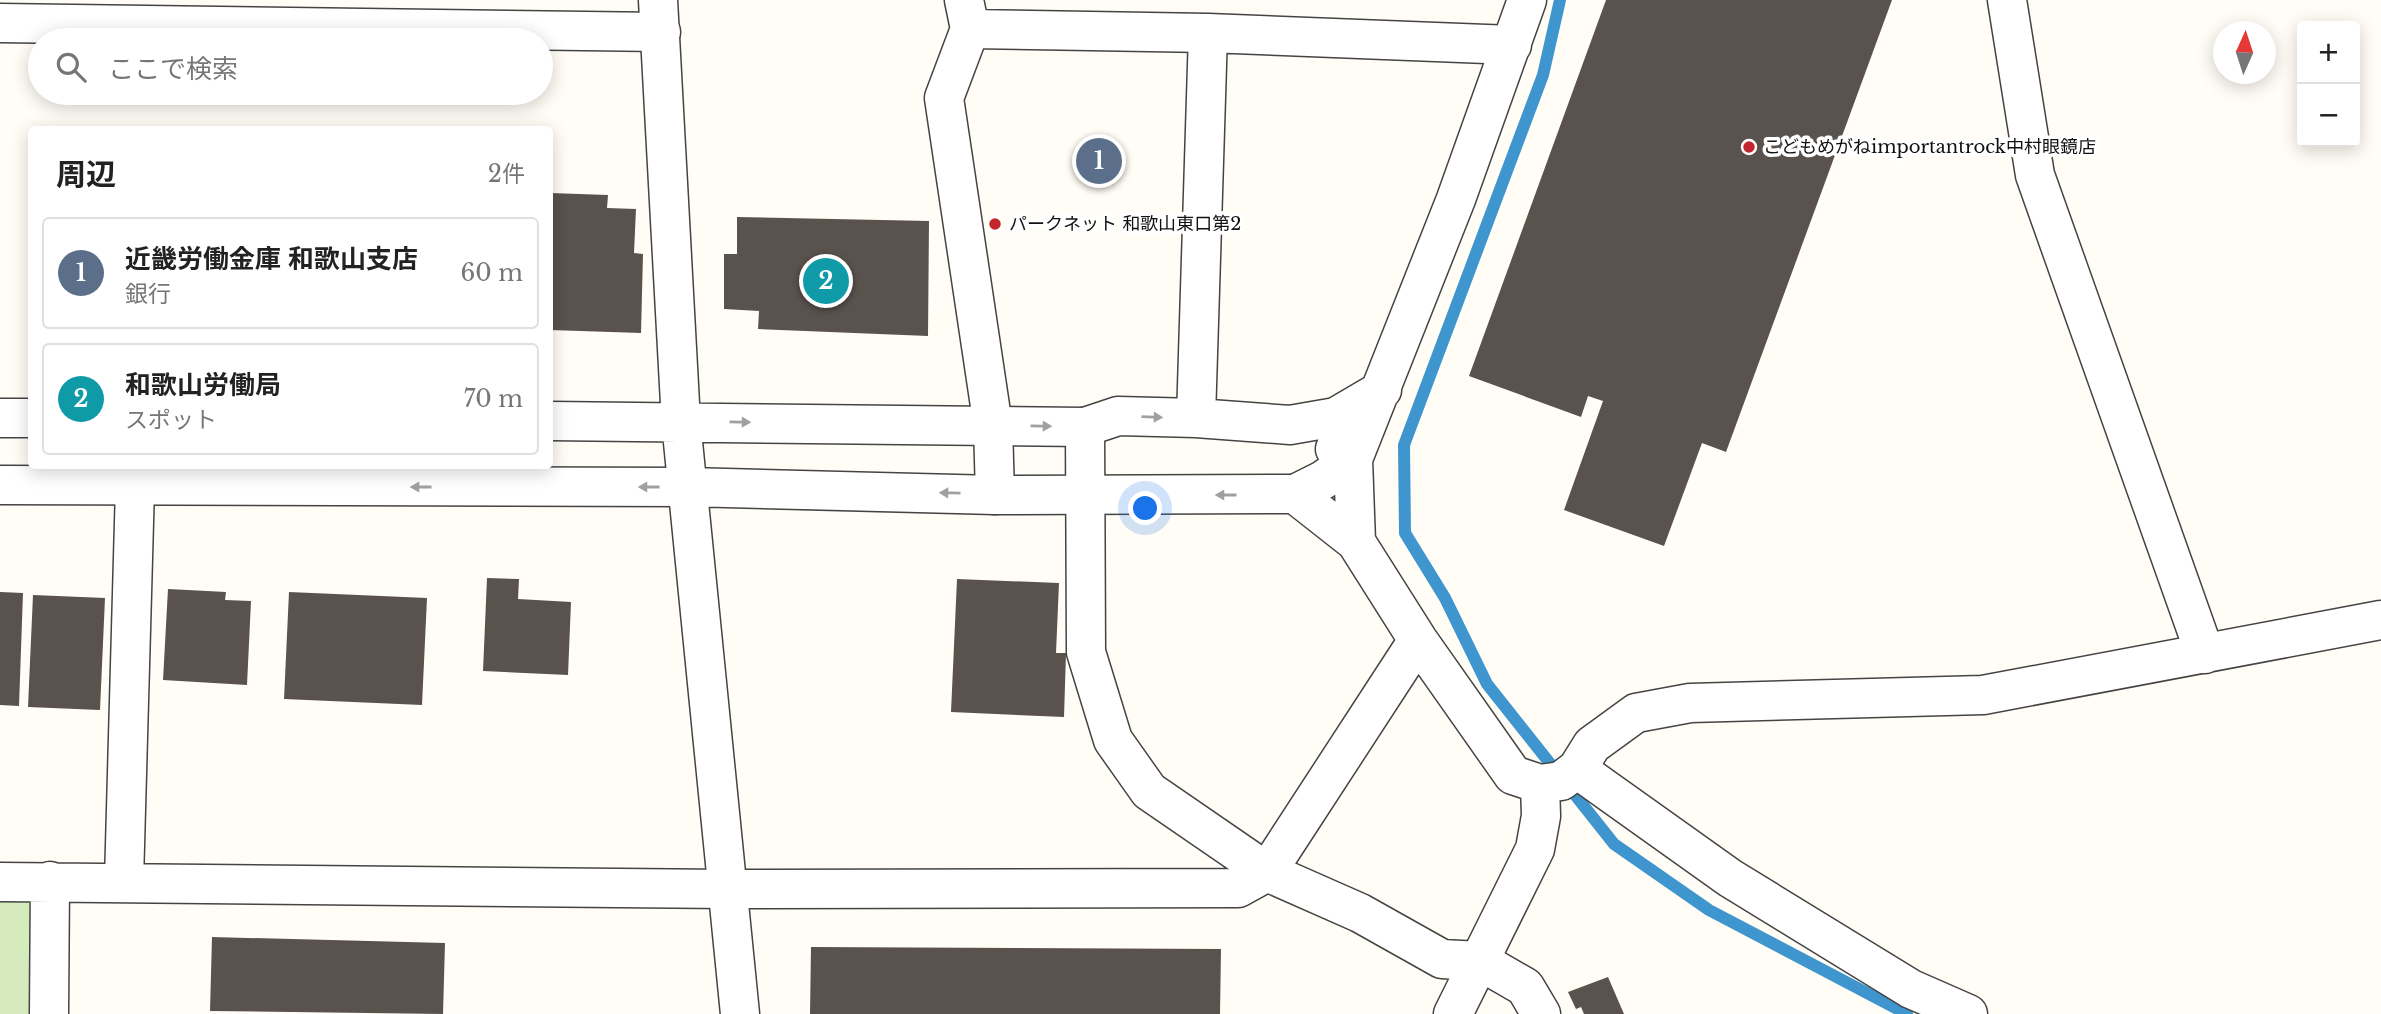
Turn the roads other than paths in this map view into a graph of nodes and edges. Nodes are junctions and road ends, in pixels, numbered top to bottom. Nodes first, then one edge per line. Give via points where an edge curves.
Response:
1 (1527, 0) edge
2 (2007, 0) edge
3 (967, 15) edge
4 (660, 16) edge
5 (0, 23) edge
6 (1208, 33) junction
7 (1512, 46) junction
8 (1382, 390) junction
9 (0, 418) edge
10 (28, 418) edge
11 (1196, 418) junction
12 (553, 421) edge
13 (681, 422) junction
14 (1290, 425) junction
15 (993, 426) junction
16 (1085, 427) junction
17 (1353, 459) junction
18 (0, 485) edge
19 (135, 486) junction
20 (689, 487) junction
21 (1295, 494) junction
22 (995, 495) junction
23 (1086, 495) junction
24 (1356, 542) junction
25 (2381, 620) edge
26 (1418, 640) junction
27 (2205, 654) junction
28 (1577, 769) junction
29 (1540, 784) junction
30 (1267, 872) junction
31 (50, 881) junction
32 (124, 881) junction
33 (0, 882) edge
34 (729, 889) junction
35 (1480, 961) junction
36 (50, 1014) edge
37 (740, 1014) edge
38 (1453, 1014) edge
39 (1541, 1014) edge
40 (1968, 1014) edge

1 - 7 street
2 - 27 street via 2035,175
3 - 6 street
3 - 15 street via 944,98
4 - 5 street
4 - 13 street
6 - 7 street
6 - 11 street
7 - 8 street
8 - 14 street via 1336,417
8 - 17 street
9 - 10 street
11 - 14 street
16 -> 11 street via 1118,416
12 - 13 street
13 -> 15 street
13 - 20 street
14 - 17 street
15 -> 16 street
15 - 22 street
16 - 23 street
17 - 21 street
17 - 24 street
18 - 19 street
20 -> 19 street
19 - 32 street
22 -> 20 street
20 - 34 street
21 -> 23 street
21 - 24 street
22 - 23 street
23 - 30 street via 1086,652 1113,740 1149,791
24 - 26 street
25 - 27 street
26 - 29 street via 1513,775
26 - 30 street
27 - 28 street via 1983,695 1690,703 1636,713 1592,745
28 - 29 street via 1561,781
28 - 40 street via 1730,877 1911,989
29 - 35 street via 1535,849
30 - 34 street via 1238,888
30 - 35 street via 1360,913 1442,960
31 - 32 street
31 - 33 street
31 - 36 street
32 - 34 street
34 - 37 street
35 - 38 street
35 - 39 street via 1525,987

